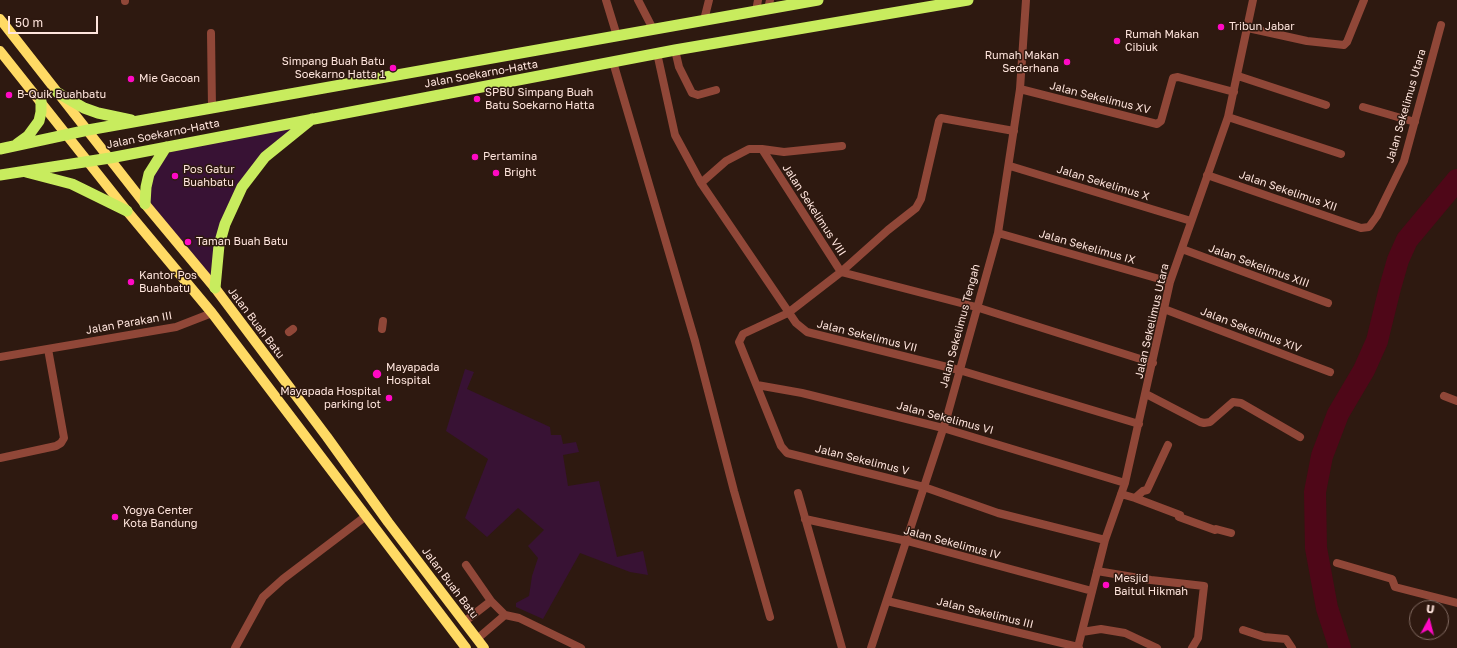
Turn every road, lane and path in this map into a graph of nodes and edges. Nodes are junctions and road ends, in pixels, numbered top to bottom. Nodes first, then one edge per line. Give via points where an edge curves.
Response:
1 (606, 0) edge
2 (638, 0) edge
3 (709, 0) edge
4 (818, 0) edge
5 (968, 0) edge
6 (1026, 0) edge
7 (1253, 0) edge
8 (1364, 0) edge
9 (769, 4) edge
10 (757, 6) edge
11 (0, 19) edge
12 (704, 20) junction
13 (1441, 25) dead end
14 (1248, 28) junction
15 (653, 29) junction
16 (211, 33) dead end
17 (617, 36) junction
18 (675, 50) junction
19 (0, 51) edge
20 (657, 53) junction
21 (613, 62) junction
22 (1238, 76) junction
23 (1020, 89) junction
24 (716, 90) dead end
25 (1234, 92) junction
26 (58, 93) junction
27 (41, 102) junction
28 (1326, 105) dead end
29 (1364, 107) dead end
30 (212, 108) junction
31 (1228, 117) junction
32 (314, 118) junction
33 (138, 122) junction
34 (1415, 122) junction
35 (88, 130) junction
36 (1014, 131) junction
37 (67, 134) junction
38 (15, 146) junction
39 (842, 146) dead end
40 (166, 147) junction
41 (0, 149) edge
42 (762, 149) junction
43 (1341, 154) dead end
44 (110, 158) junction
45 (87, 161) junction
46 (1010, 166) junction
47 (22, 171) junction
48 (0, 174) edge
49 (1207, 175) junction
50 (701, 183) junction
51 (145, 204) junction
52 (127, 211) junction
53 (1191, 220) junction
54 (1361, 228) joint
55 (998, 233) junction
56 (1182, 249) junction
57 (841, 272) junction
58 (1170, 282) junction
59 (215, 288) junction
60 (1328, 303) dead end
61 (976, 307) junction
62 (1164, 309) junction
63 (212, 313) junction
64 (788, 313) junction
65 (48, 349) junction
66 (0, 357) edge
67 (1153, 363) junction
68 (959, 370) junction
69 (1330, 372) dead end
70 (757, 385) junction
71 (1146, 394) junction
72 (1444, 396) dead end
73 (1457, 401) edge
74 (1139, 424) junction
75 (943, 428) junction
76 (1300, 437) dead end
77 (1168, 445) dead end
78 (0, 458) edge
79 (1125, 483) junction
80 (924, 487) junction
81 (798, 493) dead end
82 (1121, 494) junction
83 (1135, 498) junction
84 (366, 516) junction
85 (805, 519) junction
86 (388, 522) junction
87 (376, 530) junction
88 (1231, 533) dead end
89 (1105, 540) junction
90 (907, 541) junction
91 (1338, 563) dead end
92 (466, 566) dead end
93 (1097, 571) junction
94 (1092, 591) junction
95 (491, 600) junction
96 (887, 601) junction
97 (1457, 603) edge
98 (505, 614) junction
99 (770, 617) dead end
100 (464, 622) junction
101 (1243, 630) dead end
102 (1082, 632) junction
103 (478, 639) junction
104 (1079, 647) edge
105 (235, 648) edge
106 (466, 648) edge
107 (484, 648) edge
108 (581, 648) edge
109 (842, 648) edge
110 (871, 648) edge
111 (1158, 648) edge
112 (1192, 648) edge
113 (1292, 648) edge

1 - 17 street
2 - 15 street
3 - 12 street
4 - 9 highway, Jalan Soekarno-Hatta
5 - 18 highway, Jalan Soekarno-Hatta
6 - 23 street, Jalan Sekelimus Tengah
7 - 14 street, Jalan Sekelimus Utara
8 - 14 street via 1344,45 1307,41
9 - 10 highway, Jalan Soekarno-Hatta
10 - 12 highway, Jalan Soekarno-Hatta
11 - 26 main road, Jalan Buah Batu
12 - 15 highway, Jalan Soekarno-Hatta
13 - 34 street, Jalan Sekelimus Utara
14 - 22 street, Jalan Sekelimus Utara
15 - 17 highway, Jalan Soekarno-Hatta
16 - 30 street
17 - 30 highway, Jalan Soekarno-Hatta
18 - 20 highway, Jalan Soekarno-Hatta
18 - 24 street via 679,67 692,93
19 - 27 main road
20 - 21 highway, Jalan Soekarno-Hatta
20 - 50 street, Jalan Sekelimus VII via 675,135
21 - 32 highway, Jalan Soekarno-Hatta
21 - 99 street via 695,341
22 - 25 street, Jalan Sekelimus Utara
22 - 28 street
23 - 25 street, Jalan Sekelimus XV via 1157,124 1161,121 1173,78 1178,77
23 - 36 street, Jalan Sekelimus Tengah
25 - 31 street, Jalan Sekelimus Utara
26 - 33 highway via 84,108
26 - 35 main road, Jalan Buah Batu
27 - 37 main road
27 - 38 highway via 39,121 28,136
29 - 34 street
30 - 33 highway, Jalan Soekarno-Hatta
31 - 43 street
31 - 49 street, Jalan Sekelimus Utara
32 - 40 highway, Jalan Soekarno-Hatta
32 - 59 highway via 279,144 242,187 219,245
33 - 35 highway, Jalan Soekarno-Hatta
34 - 54 street, Jalan Sekelimus Utara via 1404,161 1377,216 1369,226
35 - 37 highway, Jalan Soekarno-Hatta
35 - 44 main road, Jalan Buah Batu
36 - 46 street, Jalan Sekelimus Tengah
36 - 57 street via 941,118 916,208
37 - 38 highway, Jalan Soekarno-Hatta
37 - 45 main road
38 - 41 highway, Jalan Soekarno-Hatta
39 - 42 street via 784,152
40 - 44 highway, Jalan Soekarno-Hatta
40 - 51 highway via 148,174
42 - 50 street via 749,149 732,158
42 - 57 street, Jalan Sekelimus VIII
44 - 45 highway, Jalan Soekarno-Hatta
44 - 51 main road, Jalan Buah Batu
45 - 47 highway, Jalan Soekarno-Hatta
45 - 52 main road
46 - 53 street, Jalan Sekelimus X
46 - 55 street, Jalan Sekelimus Tengah
47 - 48 highway, Jalan Soekarno-Hatta
47 - 52 highway via 72,184
49 - 53 street, Jalan Sekelimus Utara
49 - 54 street, Jalan Sekelimus XII
50 - 64 street, Jalan Sekelimus VII
51 - 59 main road, Jalan Buah Batu
52 - 63 main road
53 - 56 street, Jalan Sekelimus Utara
55 - 58 street, Jalan Sekelimus IX
55 - 61 street, Jalan Sekelimus Tengah
56 - 58 street, Jalan Sekelimus Utara
56 - 60 street, Jalan Sekelimus XIII
57 - 61 street, Jalan Sekelimus VIII
57 - 64 street
58 - 62 street, Jalan Sekelimus Utara
59 - 86 main road, Jalan Buah Batu via 327,436
61 - 67 street, Jalan Sekelimus VIII
61 - 68 street, Jalan Sekelimus Tengah
62 - 67 street, Jalan Sekelimus Utara
62 - 69 street, Jalan Sekelimus XIV
63 - 65 street, Jalan Parakan III via 176,327
63 - 84 main road
64 - 68 street, Jalan Sekelimus VII via 807,332
64 - 70 street, Jalan Sekelimus V via 743,334 740,338 739,342
65 - 66 street, Jalan Parakan III
65 - 78 street via 64,438 56,446
67 - 71 street, Jalan Sekelimus Utara
68 - 74 street, Jalan Sekelimus VII
68 - 75 street, Jalan Sekelimus Tengah
70 - 75 street, Jalan Sekelimus VI via 802,392
70 - 80 street, Jalan Sekelimus V via 784,451
71 - 74 street, Jalan Sekelimus Utara
71 - 76 street via 1204,423 1210,422 1233,402 1241,403
72 - 73 street
74 - 79 street, Jalan Sekelimus Utara
75 - 79 street, Jalan Sekelimus VI
75 - 80 street, Jalan Sekelimus Tengah
77 - 83 street via 1149,488
79 - 82 street, Jalan Sekelimus Utara
80 - 89 street, Jalan Sekelimus V via 998,512
80 - 90 street, Jalan Sekelimus Tengah
81 - 85 street
82 - 83 street
82 - 89 street, Jalan Sekelimus Utara
83 - 88 street via 1194,522
84 - 87 main road
84 - 105 street via 282,579 263,597
85 - 90 street, Jalan Sekelimus IV
85 - 109 street
86 - 87 main road
86 - 100 main road, Jalan Buah Batu
87 - 106 main road
89 - 93 street, Jalan Sekelimus Utara
90 - 94 street, Jalan Sekelimus IV
90 - 96 street, Jalan Sekelimus Tengah
91 - 97 street via 1392,580 1395,587
92 - 95 street
93 - 94 street, Jalan Sekelimus Utara
93 - 112 street via 1204,586 1206,588 1198,638
94 - 102 street, Jalan Sekelimus Utara
95 - 98 street
95 - 100 street
96 - 104 street, Jalan Sekelimus III
96 - 110 street, Jalan Sekelimus Tengah
98 - 103 street
98 - 108 street via 520,618
100 - 103 main road, Jalan Buah Batu
101 - 113 street via 1264,637 1286,639
102 - 104 street, Jalan Sekelimus Utara
102 - 111 street via 1101,630 1125,633
103 - 107 main road, Jalan Buah Batu

